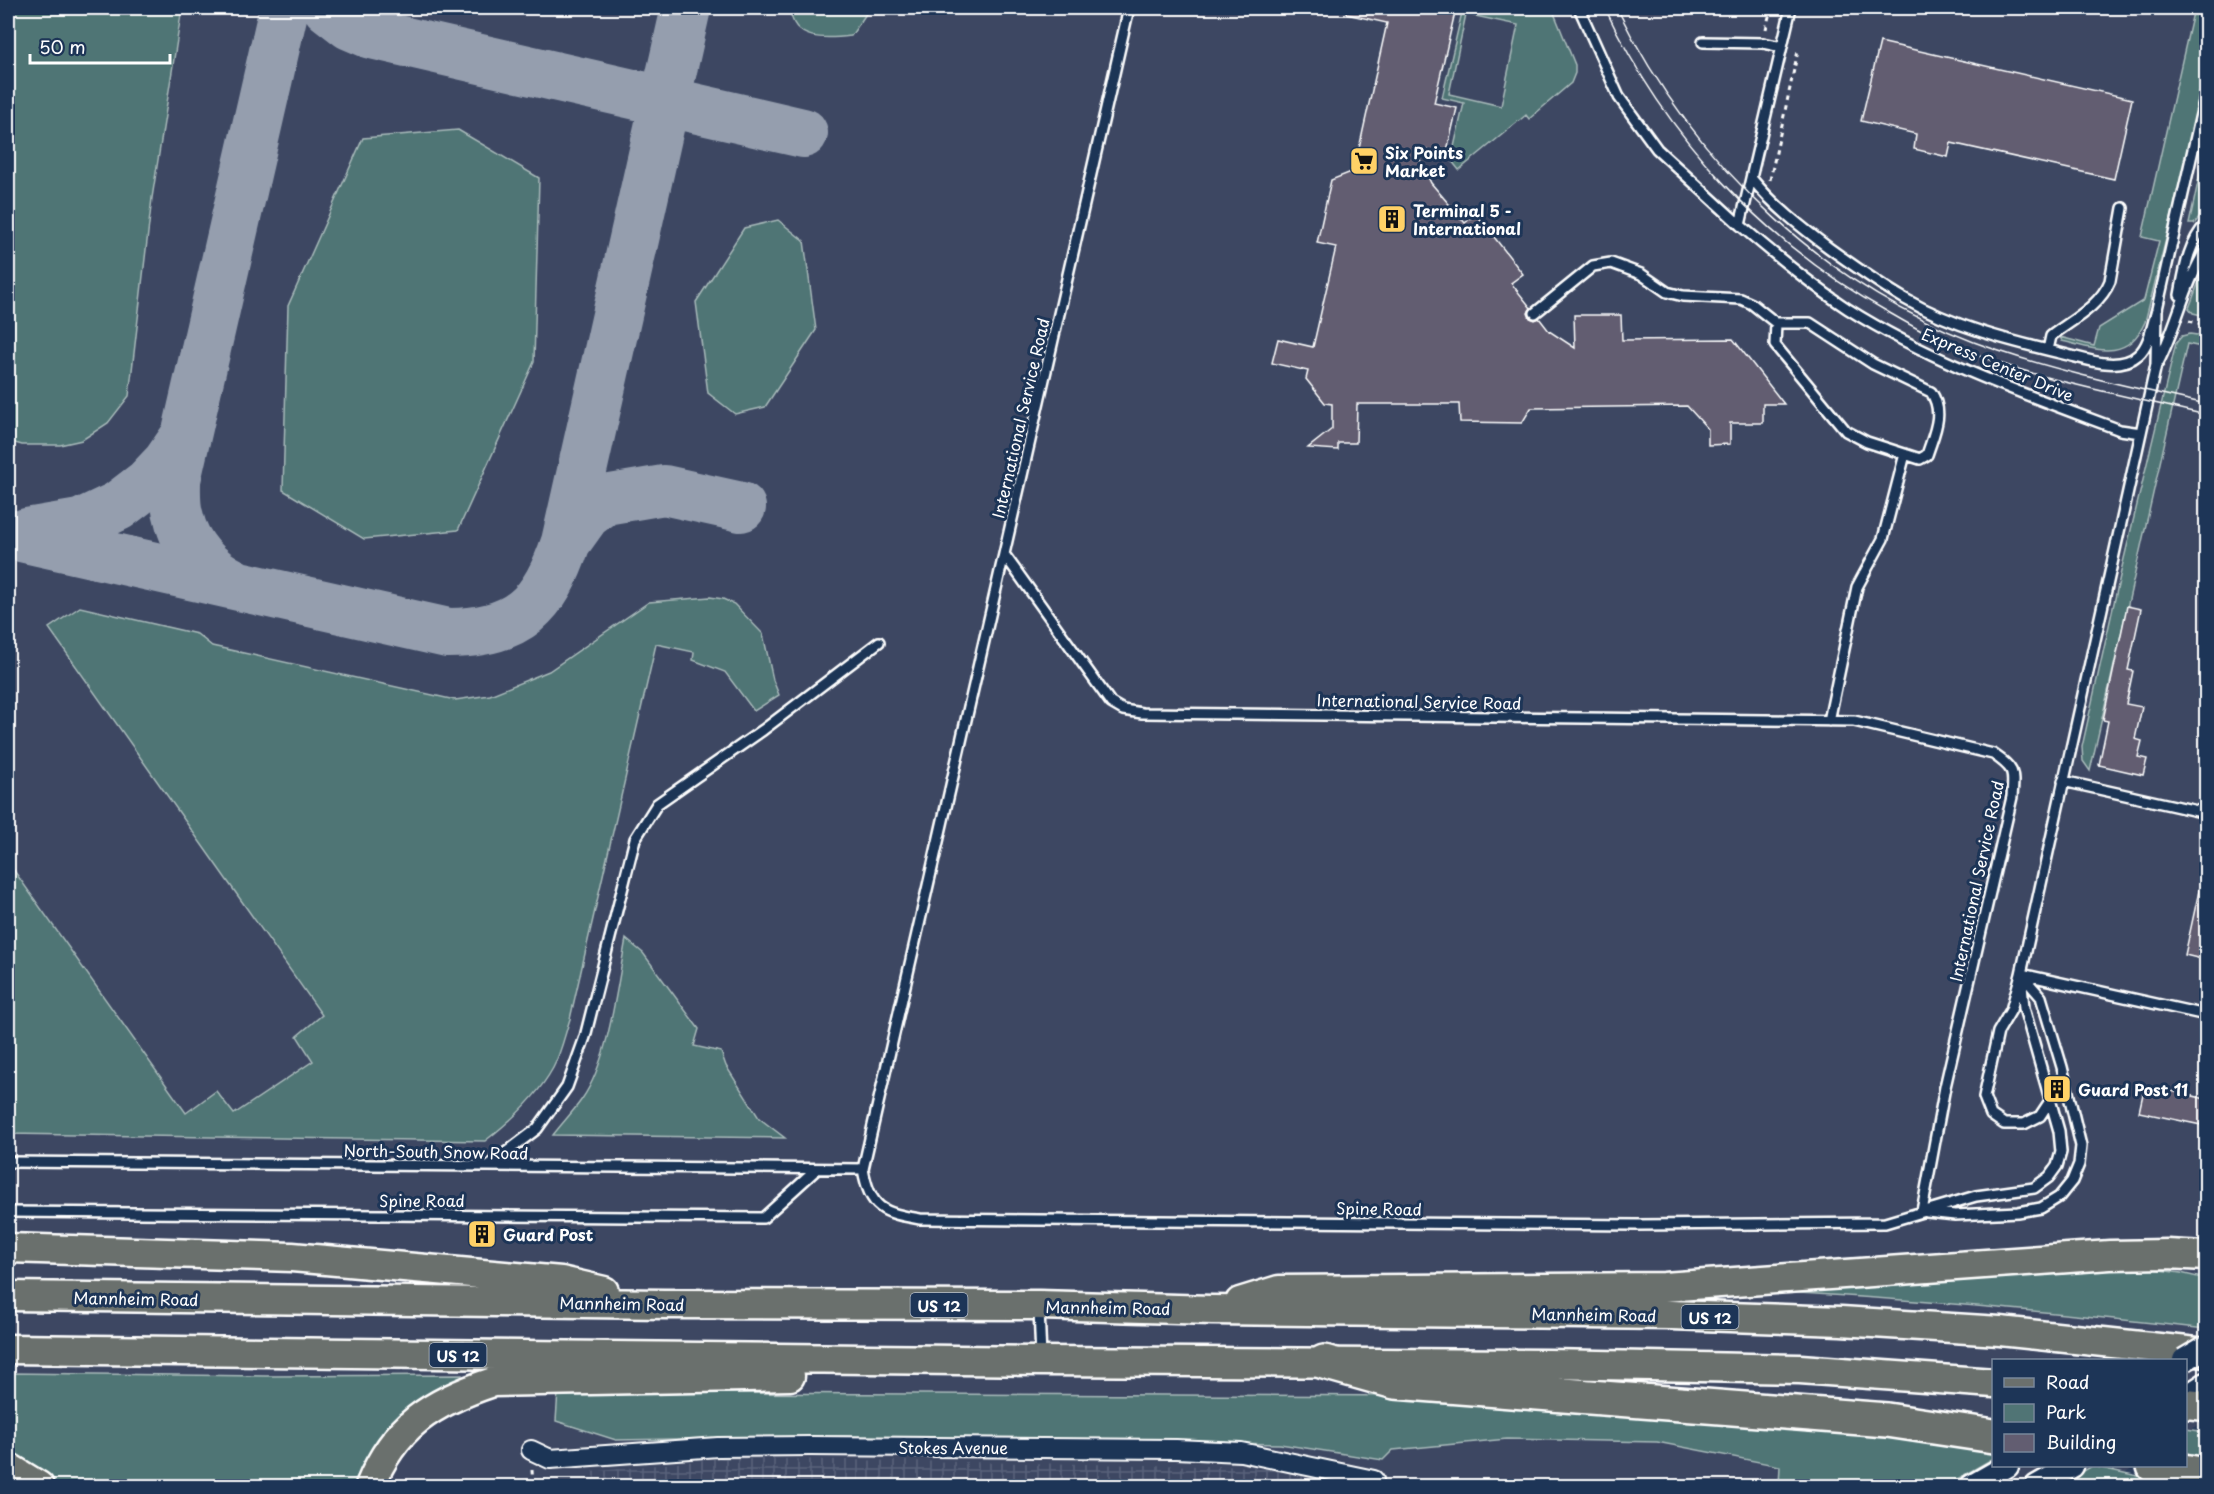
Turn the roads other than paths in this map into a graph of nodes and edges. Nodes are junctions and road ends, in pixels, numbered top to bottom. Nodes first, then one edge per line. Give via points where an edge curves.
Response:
1 (1129, 8) edge
2 (1579, 8) edge
3 (1791, 8) edge
4 (1703, 42) dead end
5 (1782, 47) junction
6 (2206, 92) edge
7 (1752, 179) junction
8 (2123, 208) dead end
9 (2206, 224) edge
10 (1740, 225) junction
11 (2206, 249) edge
12 (2157, 309) junction
13 (1535, 313) dead end
14 (2175, 318) junction
15 (1776, 323) junction
16 (2048, 350) junction
17 (2156, 365) junction
18 (2141, 433) junction
19 (1905, 454) junction
20 (1004, 554) junction
21 (879, 642) dead end
22 (1829, 721) junction
23 (2063, 781) junction
24 (2206, 813) edge
25 (2021, 974) junction
26 (2206, 1015) edge
27 (2050, 1101) junction
28 (8, 1162) edge
29 (488, 1166) junction
30 (817, 1169) junction
31 (863, 1169) junction
32 (1922, 1211) junction
33 (8, 1212) edge
34 (8, 1248) edge
35 (2206, 1256) edge
36 (8, 1296) edge
37 (665, 1304) junction
38 (1039, 1305) junction
39 (1212, 1310) junction
40 (2206, 1347) edge
41 (8, 1349) edge
42 (2206, 1353) edge
43 (908, 1359) junction
44 (2186, 1359) edge
45 (1041, 1361) junction
46 (1324, 1362) junction
47 (1992, 1383) edge
48 (2206, 1384) edge
49 (2187, 1396) edge
50 (2187, 1404) edge
51 (2206, 1406) edge
52 (1992, 1436) edge
53 (531, 1450) dead end
54 (2005, 1467) edge
55 (2160, 1467) edge
56 (9, 1470) edge
57 (2206, 1475) edge
58 (1374, 1483) edge
59 (39, 1486) edge
60 (370, 1486) edge
61 (1972, 1486) edge

1 - 20 lane, International Service Road
2 - 10 lane, Express Center Drive via 1619,97 1657,149
3 - 5 lane
4 - 5 lane
5 - 7 lane
6 - 12 lane
7 - 10 lane
7 - 16 lane via 1813,236 1906,300 1956,323
8 - 16 lane via 2106,293 2051,336
9 - 14 lane via 2189,250
10 - 18 lane, Express Center Drive via 1799,275 1850,310 1940,359 2120,430
11 - 14 lane
12 - 16 lane via 2138,355 2120,363 2102,363
12 - 17 lane
13 - 15 lane via 1593,266 1611,264 1641,274 1667,292 1741,299
14 - 17 lane
15 - 19 lane via 1775,345 1846,431
15 - 19 lane via 1810,323 1873,364 1932,392 1939,417 1927,455 1920,459
17 - 18 lane
18 - 23 lane
19 - 22 lane via 1883,539 1857,587
20 - 22 lane, International Service Road via 1111,703 1123,710
20 - 31 lane
21 - 29 lane via 657,804 635,839 585,1037 567,1086 537,1129
22 - 32 lane, International Service Road via 1854,721 1993,754 2010,765 2014,777 1945,1087
23 - 24 lane
23 - 25 lane
25 - 26 lane
25 - 27 lane, Spine Road via 2024,1008
25 - 27 lane via 2011,1010 1998,1032 1984,1097 1991,1114 2004,1124 2024,1124 2040,1116
25 - 32 lane via 2041,997 2062,1067 2082,1146 2076,1172 2060,1197 2041,1208 1955,1215
27 - 32 lane, Spine Road via 2061,1152 2049,1177 2034,1188 1976,1196
28 - 29 lane, North-South Snow Road
29 - 30 lane, North-South Snow Road
30 - 31 lane, North-South Snow Road
30 - 33 lane, Spine Road via 764,1218
31 - 32 lane, Spine Road via 867,1191 877,1205 893,1215 920,1219 1637,1225 1885,1223
34 - 37 main road via 315,1259 561,1281
35 - 39 main road via 2110,1255 1664,1287 1279,1290
36 - 37 main road, Mannheim Road / US 12
37 - 38 main road, Mannheim Road / US 12
38 - 39 main road, Mannheim Road / US 12
38 - 45 lane
39 - 42 main road, Mannheim Road / US 12 via 1671,1315 1841,1321 2000,1331
40 - 44 street, bridge
41 - 43 main road, US 12
43 - 45 main road, US 12
43 - 60 main road via 842,1376 493,1382 434,1407 410,1424 388,1449
45 - 46 main road, US 12
46 - 47 main road, US 12 via 1800,1369
46 - 52 highway via 1395,1382 1887,1420
48 - 49 street
50 - 51 main road
53 - 58 street, Stokes Avenue via 550,1459 776,1446 1176,1449 1241,1452
54 - 61 street
55 - 57 highway
56 - 59 main road

